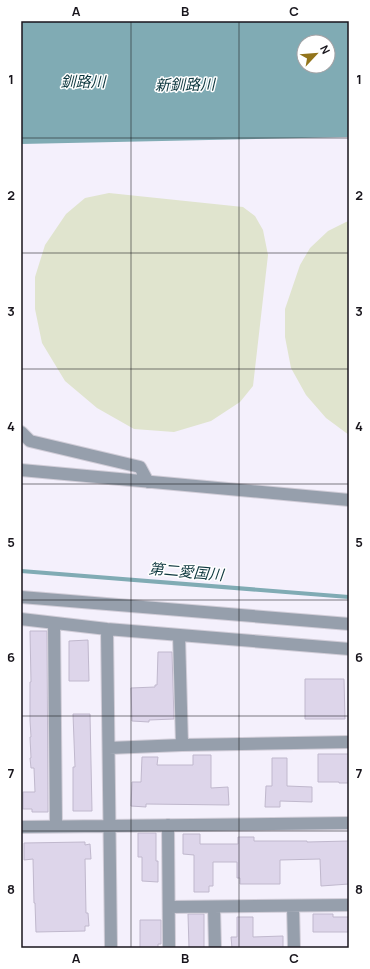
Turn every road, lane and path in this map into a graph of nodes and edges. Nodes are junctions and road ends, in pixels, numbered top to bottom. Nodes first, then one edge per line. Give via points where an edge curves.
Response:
1 (21, 432) edge
2 (21, 470) edge
3 (148, 482) junction
4 (349, 500) edge
5 (21, 597) edge
6 (21, 619) edge
7 (54, 623) junction
8 (349, 624) edge
9 (107, 629) junction
10 (179, 635) junction
11 (349, 649) edge
12 (349, 742) edge
13 (182, 745) junction
14 (109, 748) junction
15 (349, 822) edge
16 (168, 825) junction
17 (56, 826) junction
18 (110, 826) junction
19 (21, 827) edge
20 (349, 905) edge
21 (214, 906) junction
22 (293, 906) junction
23 (169, 907) junction
24 (111, 948) edge
25 (169, 948) edge
26 (215, 948) edge
27 (294, 948) edge

1 - 3 street via 30,441 140,467
2 - 3 street
3 - 4 street
5 - 8 street
6 - 7 street
7 - 9 street
7 - 17 street
9 - 10 street
9 - 14 street
10 - 11 street
10 - 13 street
12 - 13 street
13 - 14 street
14 - 18 street
15 - 16 street
16 - 18 street
16 - 23 street
17 - 18 street
17 - 19 street
18 - 24 street
20 - 22 street
21 - 22 street
21 - 23 street
21 - 26 street
22 - 27 street
23 - 25 street

